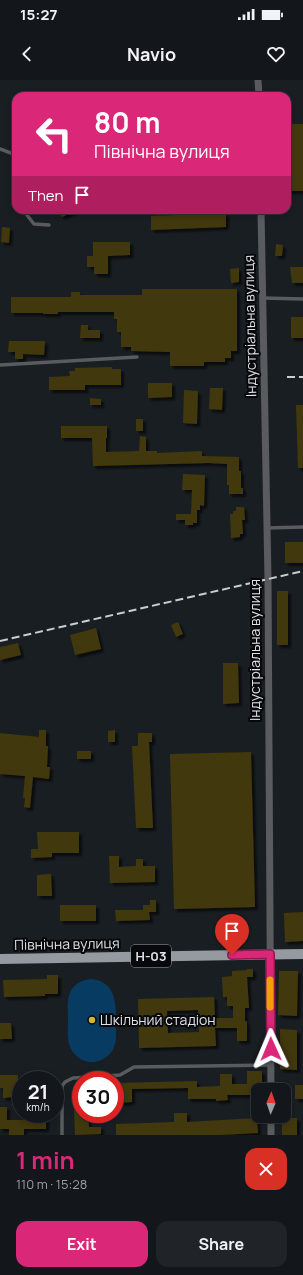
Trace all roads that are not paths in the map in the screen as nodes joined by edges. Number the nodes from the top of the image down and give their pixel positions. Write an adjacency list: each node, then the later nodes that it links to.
1 (258, 80): 2 (street)
2 (259, 92)
3 (0, 149): 4 (lane)
4 (12, 153)
5 (26, 214): 7 (lane)
6 (261, 214): 8 (street, Індустріальна вулиця)
7 (49, 226)
8 (262, 298): 9 (lane); 13 (street, Індустріальна вулиця)
9 (303, 299)
10 (137, 357): 11 (lane)
11 (0, 366)
12 (303, 527): 13 (lane)
13 (267, 528): 14 (street, Індустріальна вулиця)
14 (270, 954): 15 (main road, Північна вулиця / Н-03); 16 (main road, Північна вулиця / Н-03); 17 (street, Індустріальна вулиця)
15 (303, 954)
16 (0, 959)
17 (271, 1065): 18 (street, Індустріальна вулиця); 20 (lane)
18 (271, 1083)
19 (271, 1123): 21 (street)
20 (62, 1135)
21 (272, 1135)

